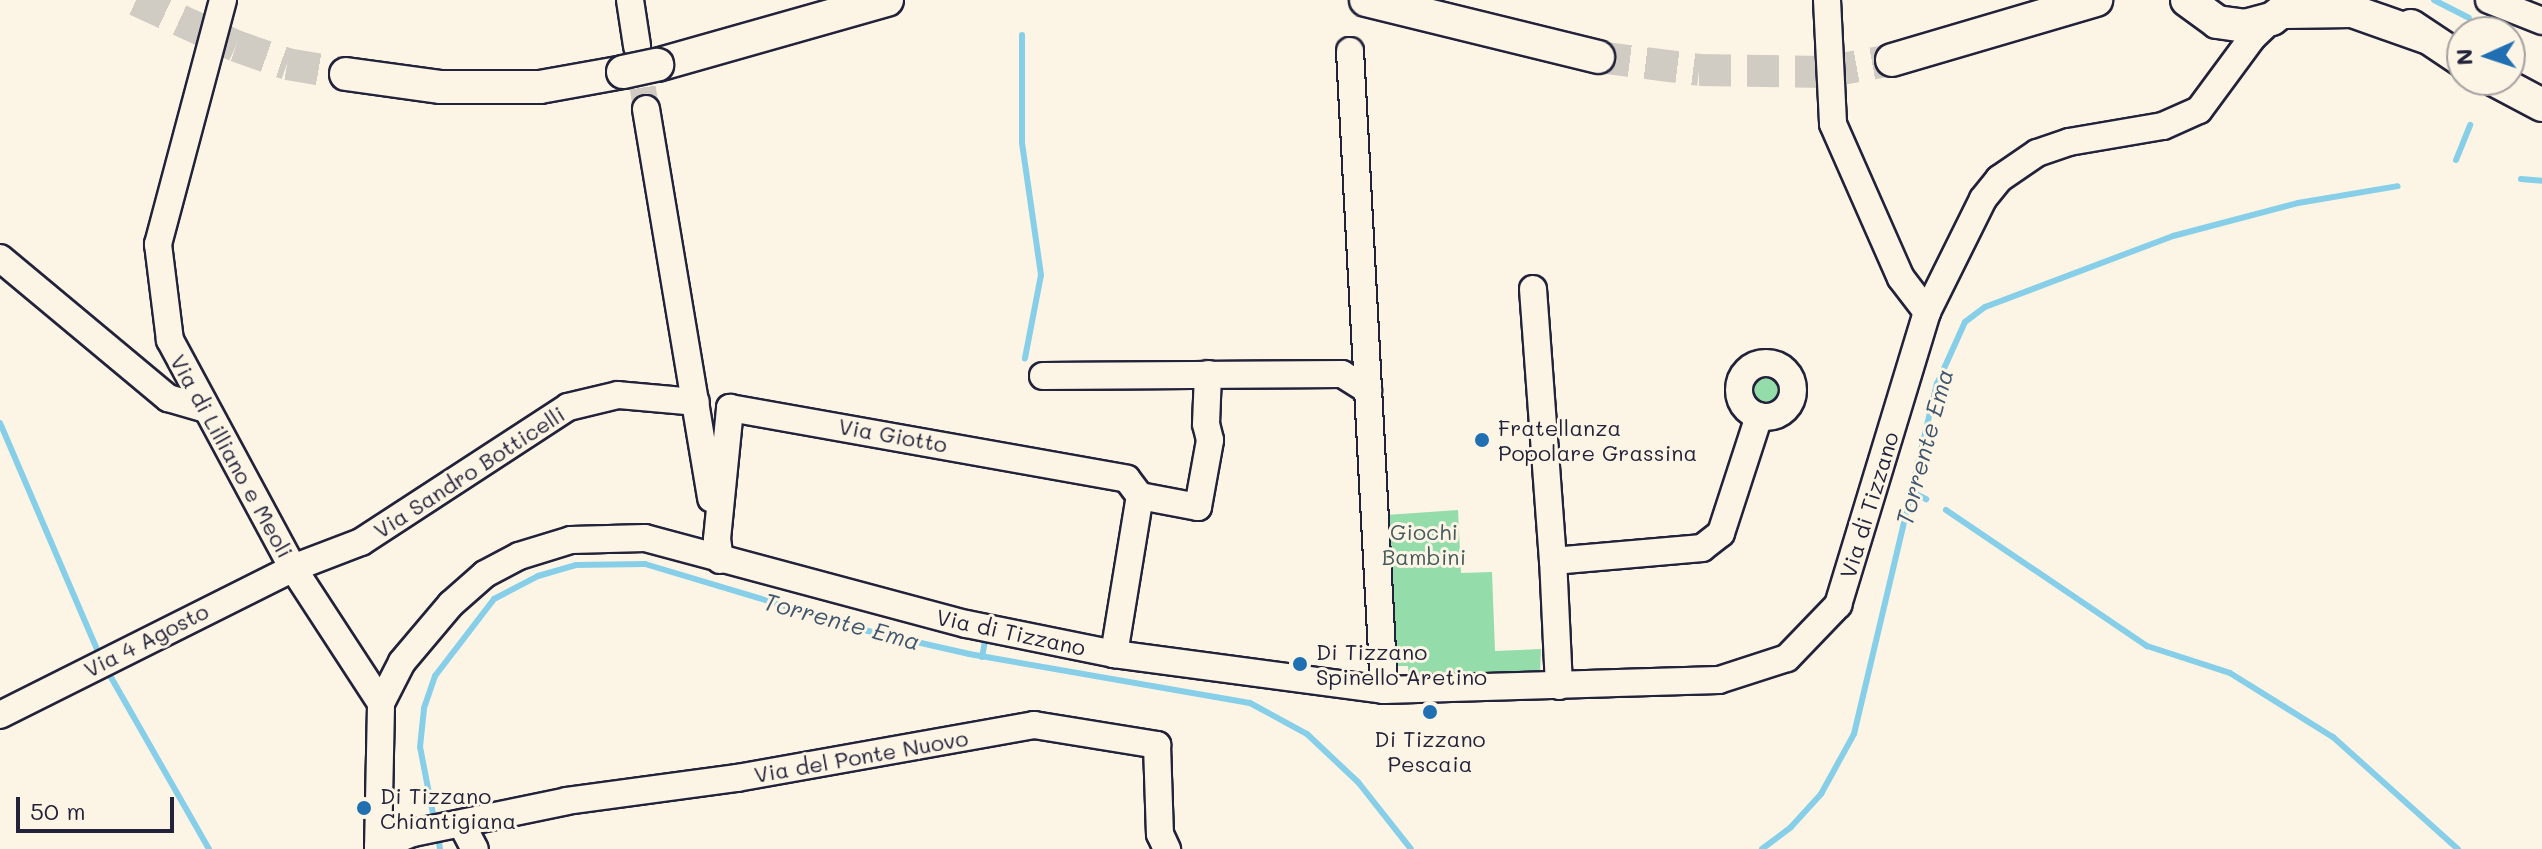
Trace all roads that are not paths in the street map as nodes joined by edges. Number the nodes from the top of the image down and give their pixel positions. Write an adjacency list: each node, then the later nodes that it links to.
1 (223, 0): 31 (street, Via di Lilliano e Meoli)
2 (630, 0): 18 (street)
3 (887, 0): 18 (main road)
4 (1366, 0): 16 (main road)
5 (1827, 0): 24 (street)
6 (2096, 0): 9 (main road)
7 (2377, 0): 13 (main road)
8 (2489, 0): 12 (street)
9 (2064, 4): 17 (main road)
10 (2190, 6): 11 (main road); 20 (street)
11 (2284, 10): 13 (main road); 20 (street, Via di Tizzano)
12 (2542, 21)
13 (2426, 37): 14 (main road)
14 (2446, 50)
15 (1350, 51): 25 (street)
16 (1598, 57)
17 (1892, 60)
18 (639, 61): 19 (main road)
19 (346, 74)
20 (2210, 97): 24 (street, Via di Tizzano)
21 (646, 109): 30 (street)
22 (0, 258): 31 (street)
23 (1533, 289): 35 (street)
24 (1927, 312): 38 (street, Via di Tizzano)
25 (1367, 358): 27 (street); 29 (street)
26 (1208, 374): 27 (street); 28 (street); 33 (street, Via Giotto)
27 (1342, 374): 29 (street)
28 (1043, 376)
29 (1368, 390): 39 (street)
30 (696, 402): 34 (street); 36 (street, Via Sandro Botticelli)
31 (202, 408): 36 (street, Via di Lilliano e Meoli)
32 (1759, 416): 35 (street)
33 (1140, 496): 34 (street, Via Giotto); 37 (street)
34 (719, 549): 37 (street, Via di Tizzano); 40 (street, Via di Tizzano)
35 (1553, 561): 38 (street)
36 (293, 568): 40 (street, Via di Lilliano e Meoli); 41 (street, Via 4 Agosto)
37 (1114, 654): 39 (street, Via di Tizzano)
38 (1559, 686): 39 (street, Via di Tizzano)
39 (1384, 690)
40 (381, 703): 43 (street, Via di Tizzano)
41 (0, 715)
42 (458, 826): 43 (street, Via del Ponte Nuovo); 44 (street); 45 (street, Via del Ponte Nuovo)
43 (378, 848)
44 (475, 849)
45 (1167, 849)

